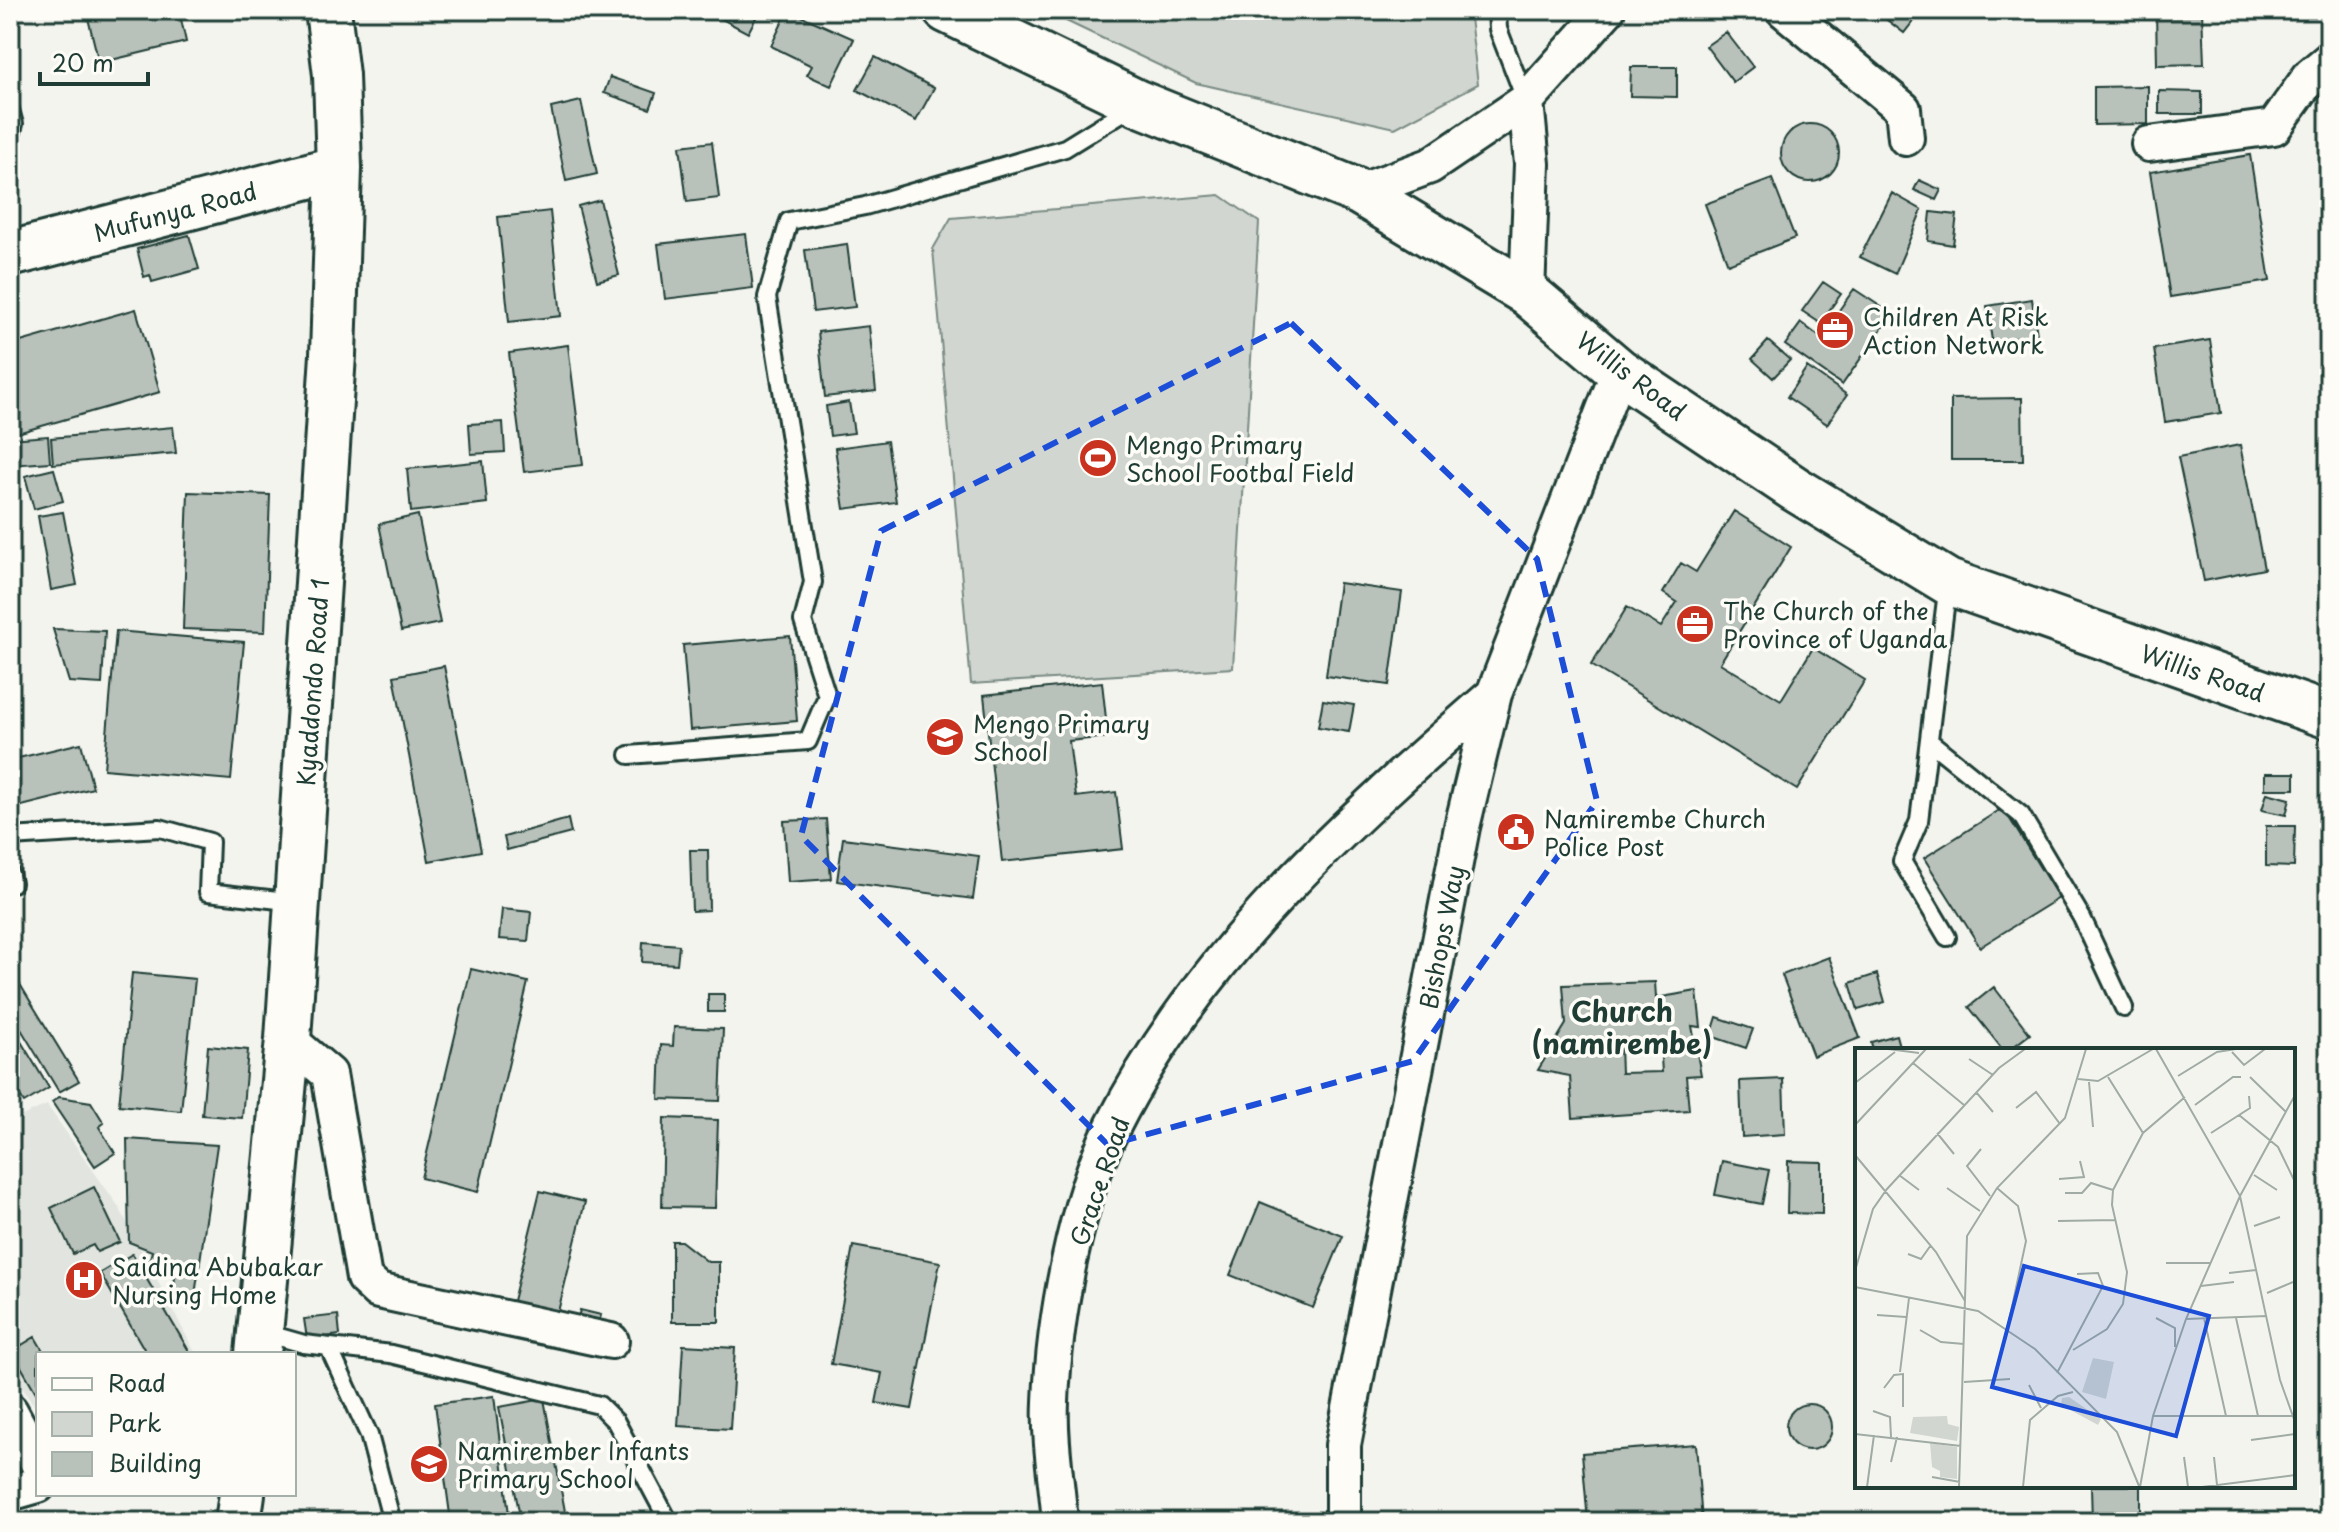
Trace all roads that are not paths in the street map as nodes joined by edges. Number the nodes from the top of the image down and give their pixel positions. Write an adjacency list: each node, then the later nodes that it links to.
1 (328, 10): 13 (street, Kyaddondo Road 1)
2 (946, 10): 8 (street, Willis Road)
3 (1497, 10): 7 (lane)
4 (1784, 10): 11 (street)
5 (1601, 16): 7 (street)
6 (2329, 60): 12 (street)
7 (1526, 101): 14 (street); 16 (street)
8 (1138, 103): 14 (street, Willis Road); 22 (lane)
9 (10, 110): 10 (lane)
10 (10, 138)
11 (1906, 138)
12 (2149, 144)
13 (339, 168): 15 (street, Mufunya Road); 24 (street, Kyaddondo Road 1)
14 (1359, 192): 16 (street, Willis Road)
15 (10, 254)
16 (1527, 293): 17 (street, Willis Road)
17 (1619, 371): 18 (street, Willis Road); 19 (street, Bishops Way)
18 (1948, 582): 20 (street, Willis Road); 21 (lane)
19 (1494, 694): 39 (street, Grace Road); 40 (street, Bishops Way)
20 (2329, 716)
21 (1929, 741): 25 (lane); 26 (lane)
22 (629, 755)
23 (10, 837): 24 (lane)
24 (298, 902): 27 (street, Kyaddondo Road 1)
25 (1947, 937)
26 (2124, 1008)
27 (288, 1039): 28 (street); 29 (street, Kyaddondo Road 1)
28 (611, 1341)
29 (259, 1343): 30 (lane)
30 (329, 1348): 37 (lane); 38 (lane)
31 (10, 1411): 32 (street)
32 (36, 1459)
33 (36, 1486): 34 (street)
34 (10, 1493)
35 (242, 1496): 36 (street)
36 (238, 1522)
37 (392, 1522)
38 (669, 1522)
39 (1060, 1522)
40 (1343, 1522)

